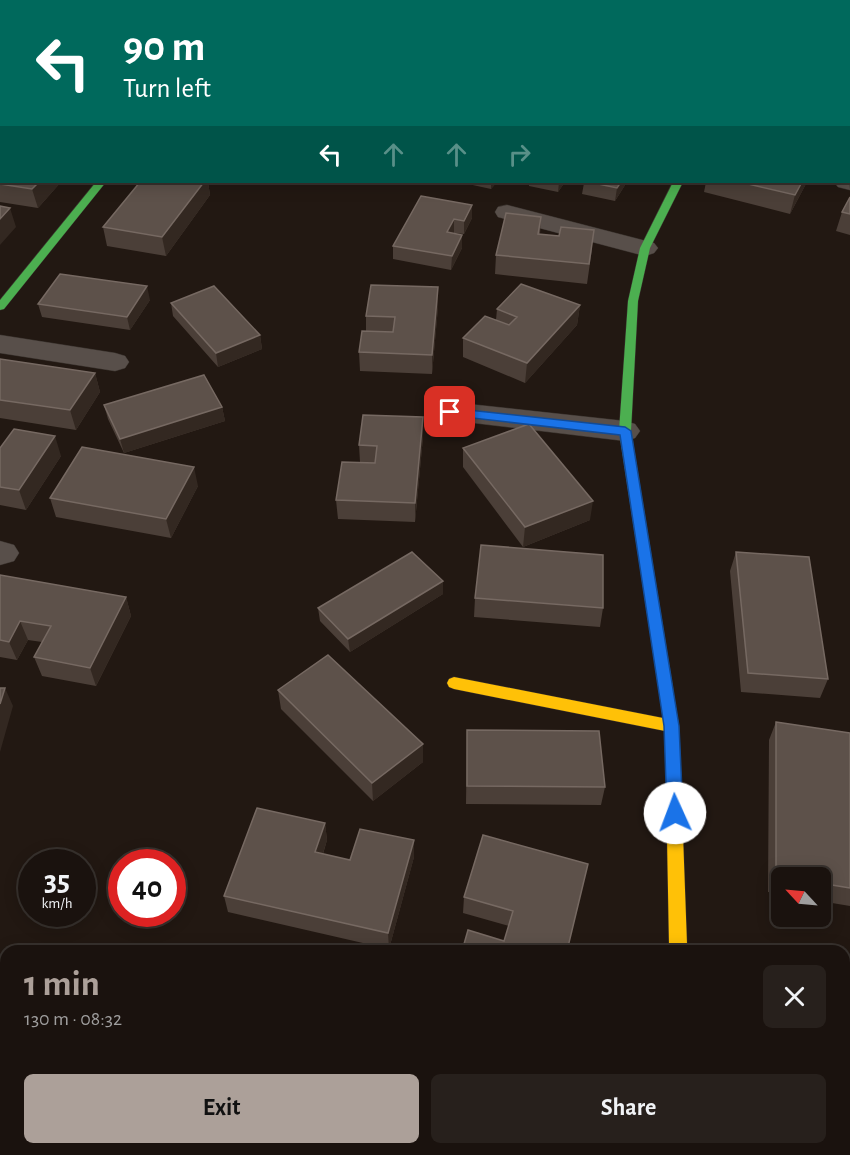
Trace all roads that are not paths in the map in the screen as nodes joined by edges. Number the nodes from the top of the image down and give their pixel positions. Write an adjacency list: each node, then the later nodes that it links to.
1 (100, 183): 5 (street)
2 (678, 183): 4 (street)
3 (507, 212): 4 (street)
4 (645, 248): 9 (street)
5 (0, 307)
6 (0, 344): 7 (street)
7 (115, 362)
8 (450, 412): 9 (street)
9 (625, 431): 11 (street)
10 (454, 683): 11 (street)
11 (672, 726): 12 (street)
12 (678, 945)

